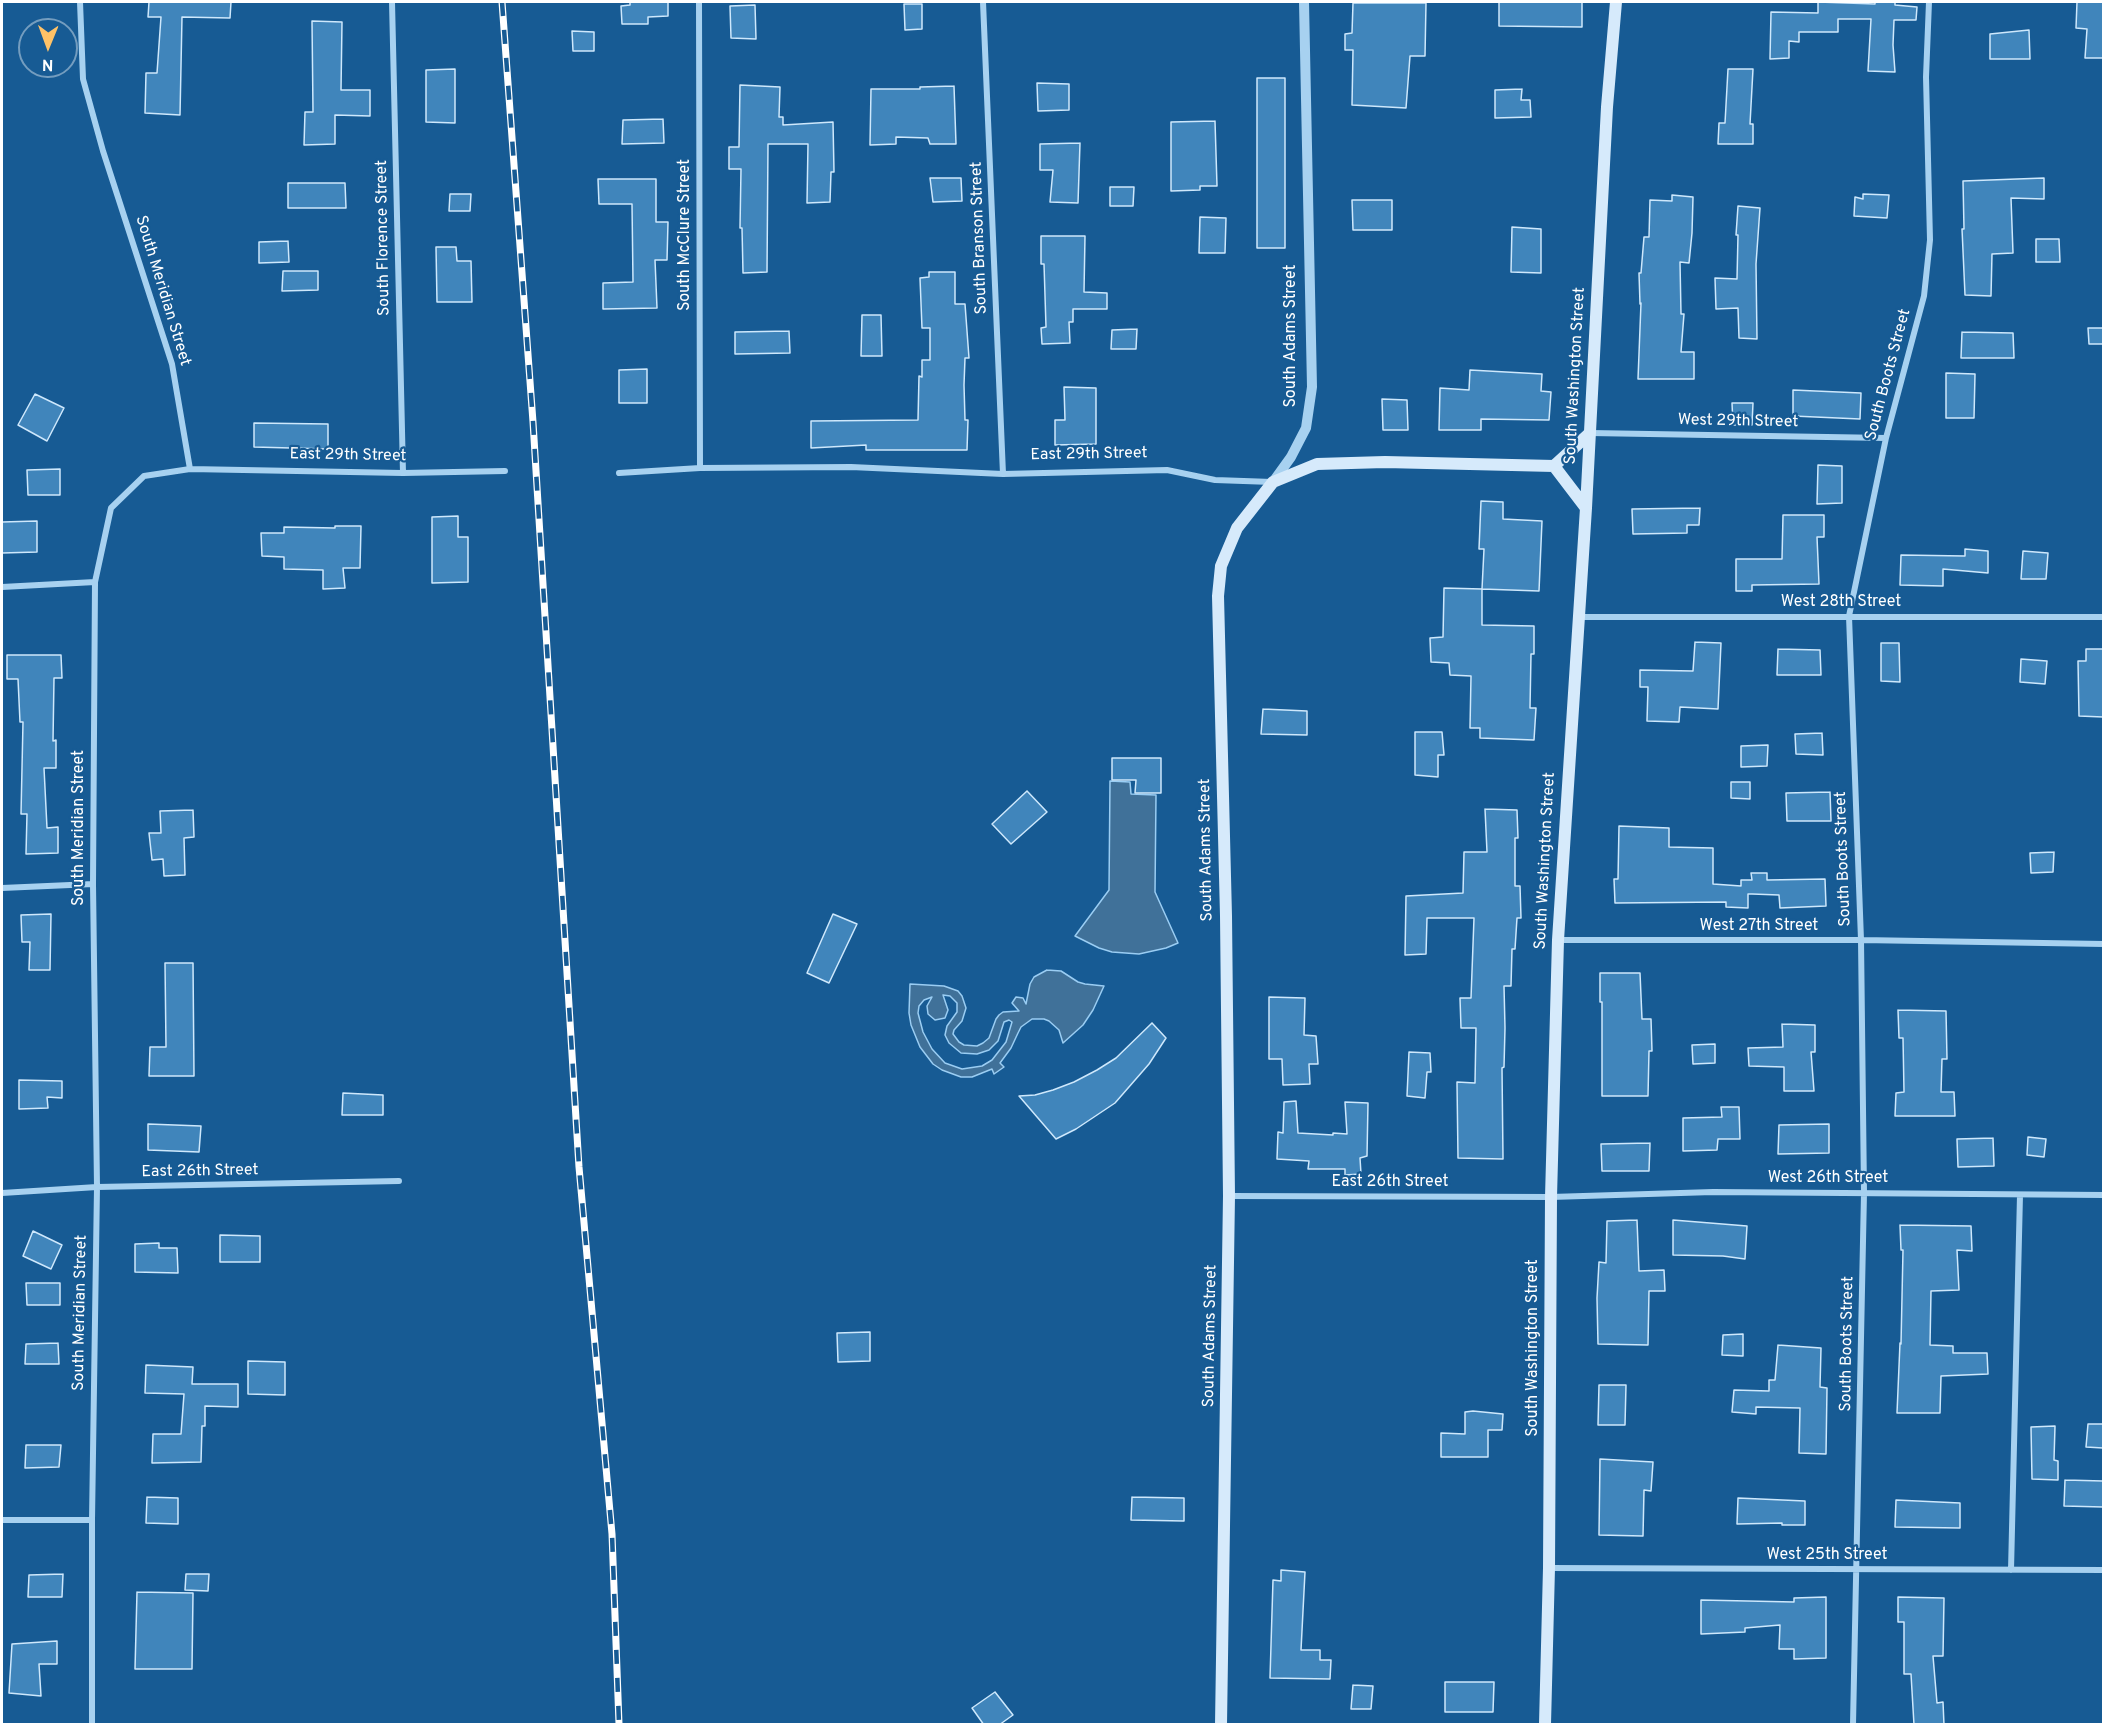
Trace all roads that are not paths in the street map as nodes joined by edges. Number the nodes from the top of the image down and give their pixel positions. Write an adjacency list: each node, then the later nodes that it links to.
1 (80, 2): 12 (street, South Meridian Street)
2 (392, 2): 14 (street, South Florence Street)
3 (699, 2): 11 (street, South McClure Street)
4 (983, 2): 16 (street, South Branson Street)
5 (1304, 2): 17 (street, South Adams Street)
6 (1616, 2): 8 (main road, South Washington Street)
7 (1929, 2): 9 (street, South Boots Street)
8 (1590, 433): 9 (street, West 29th Street); 10 (main road); 18 (main road, South Washington Street)
9 (1886, 438): 21 (street, South Boots Street)
10 (1554, 466): 17 (main road, East 29th Street); 18 (main road)
11 (700, 468): 15 (street, East 29th Street); 16 (street, East 29th Street)
12 (190, 469): 14 (street, East 29th Street); 19 (street, South Meridian Street)
13 (505, 471): 14 (street, East 29th Street)
14 (403, 473)
15 (619, 473)
16 (1004, 474): 17 (street, East 29th Street)
17 (1273, 482): 34 (main road, South Adams Street)
18 (1586, 508): 22 (main road, South Washington Street)
19 (96, 582): 20 (street); 24 (street, South Meridian Street)
20 (2, 587)
21 (1849, 616): 22 (street, West 28th Street); 23 (street, West 28th Street); 27 (street, South Boots Street)
22 (1578, 617): 26 (main road, South Washington Street)
23 (2103, 617)
24 (93, 884): 25 (street); 30 (street, South Meridian Street)
25 (2, 888)
26 (1557, 940): 27 (street, West 27th Street); 36 (main road, South Washington Street)
27 (1861, 940): 28 (street, West 27th Street); 31 (street, South Boots Street)
28 (2103, 944)
29 (399, 1181): 30 (street, East 26th Street)
30 (97, 1187): 32 (street, East 26th Street); 38 (street, South Meridian Street)
31 (1864, 1193): 35 (street, West 26th Street); 36 (street, West 26th Street); 40 (street, South Boots Street)
32 (2, 1194)
33 (2103, 1195): 35 (street, West 26th Street)
34 (1229, 1196): 36 (street, East 26th Street); 44 (main road, South Adams Street)
35 (2019, 1196): 41 (street)
36 (1551, 1197): 39 (main road, South Washington Street)
37 (2, 1520): 38 (street)
38 (92, 1520): 43 (street, South Meridian Street)
39 (1549, 1568): 40 (street, West 25th Street); 45 (main road, South Washington Street)
40 (1857, 1570): 41 (street, West 25th Street); 46 (street, South Boots Street)
41 (2011, 1570): 42 (street, West 25th Street)
42 (2103, 1570)
43 (92, 1725)
44 (1221, 1725)
45 (1545, 1725)
46 (1853, 1725)

